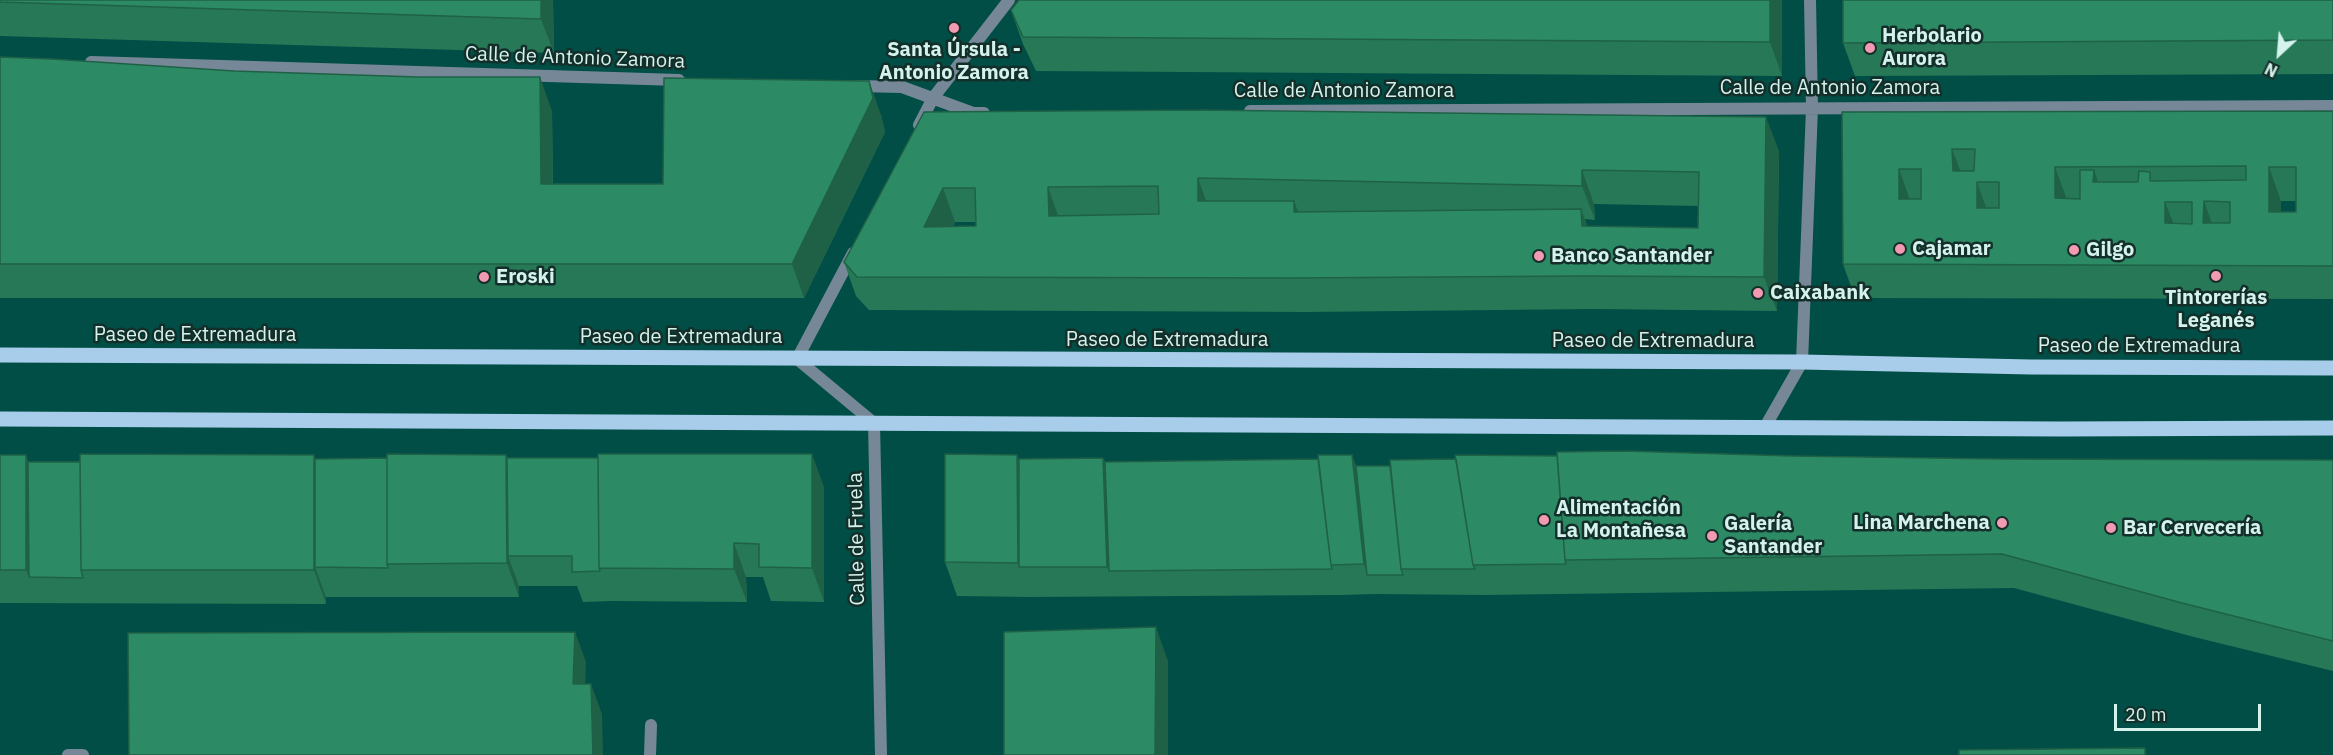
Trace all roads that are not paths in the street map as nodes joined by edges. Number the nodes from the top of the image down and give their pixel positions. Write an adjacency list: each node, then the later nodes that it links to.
1 (1009, 0): 6 (street)
2 (1810, 0): 8 (street)
3 (83, 62): 4 (street, Calle de Antonio Zamora)
4 (689, 81)
5 (843, 85): 6 (street)
6 (933, 98): 10 (street); 11 (street)
7 (2333, 106): 8 (street, Calle de Antonio Zamora)
8 (1812, 108): 9 (street, Calle de Antonio Zamora); 15 (street)
9 (1237, 111)
10 (997, 112)
11 (911, 140)
12 (858, 243): 14 (street)
13 (0, 355): 14 (main road, Paseo de Extremadura)
14 (797, 359): 15 (main road, Paseo de Extremadura); 18 (street)
15 (1802, 362): 16 (main road, Paseo de Extremadura); 19 (street)
16 (2333, 368)
17 (0, 419): 18 (main road)
18 (874, 423): 19 (main road); 25 (street, Calle de Fruela)
19 (1765, 427): 20 (main road)
20 (2333, 428)
21 (651, 725): 24 (street)
22 (68, 755): 23 (street)
23 (83, 755)
24 (650, 755)
25 (881, 755)

